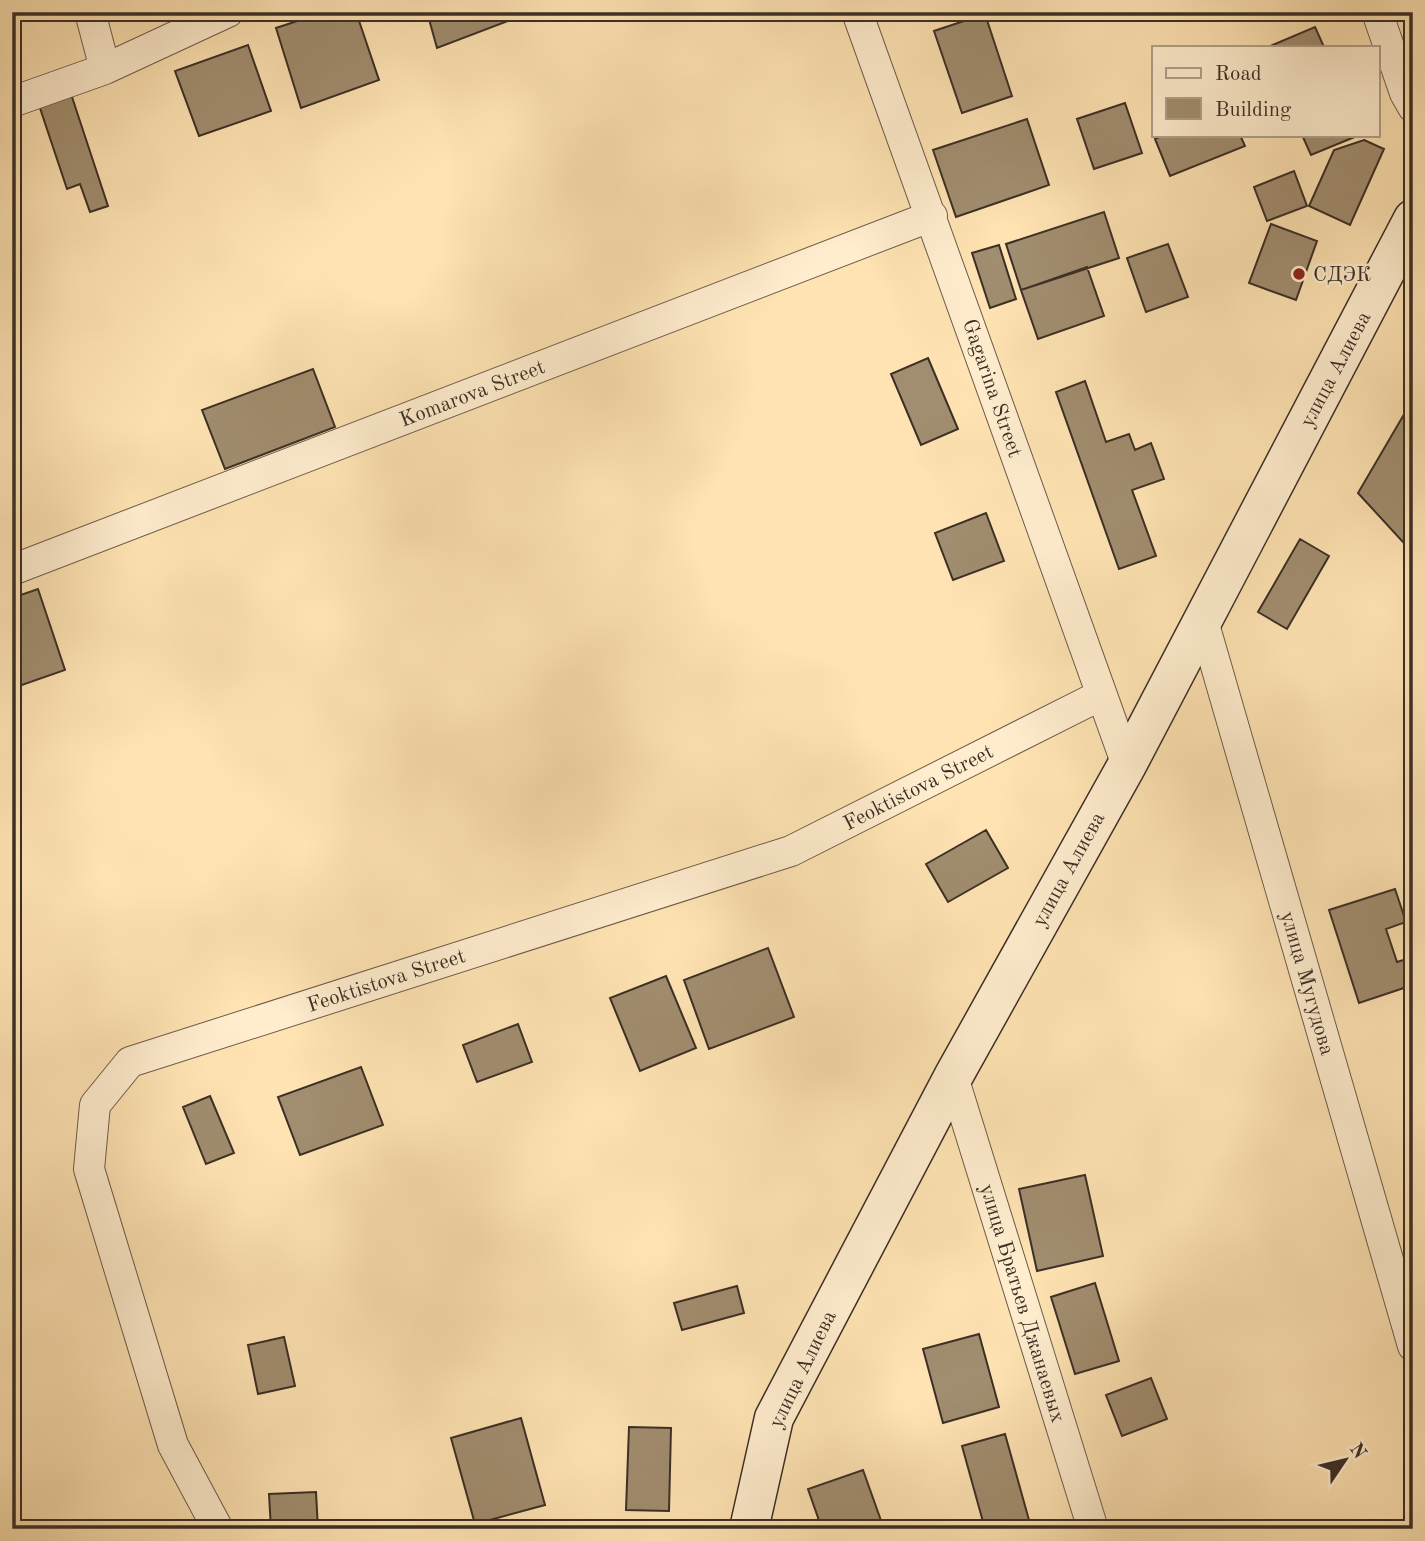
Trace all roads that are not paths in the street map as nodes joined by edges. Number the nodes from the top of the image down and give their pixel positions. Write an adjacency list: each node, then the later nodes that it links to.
1 (90, 12): 5 (street)
2 (228, 12): 5 (street)
3 (857, 12): 8 (street, Gagarina Street)
4 (1377, 12): 7 (street)
5 (105, 69): 6 (street)
6 (12, 102)
7 (1413, 107)
8 (932, 216): 10 (street, Komarova Street); 12 (street, Gagarina Street)
9 (1413, 219): 11 (street, улица Алиева)
10 (12, 570)
11 (1203, 621): 13 (street, улица Алиева); 15 (street, улица Мугудова)
12 (1101, 695): 13 (street, Gagarina Street); 16 (street, Feoktistova Street)
13 (1127, 765): 14 (street, улица Алиева)
14 (953, 1077): 17 (street, улица Алиева); 18 (street, улица Братьев Джанаевых)
15 (1413, 1346)
16 (218, 1529)
17 (749, 1529)
18 (1093, 1529)

